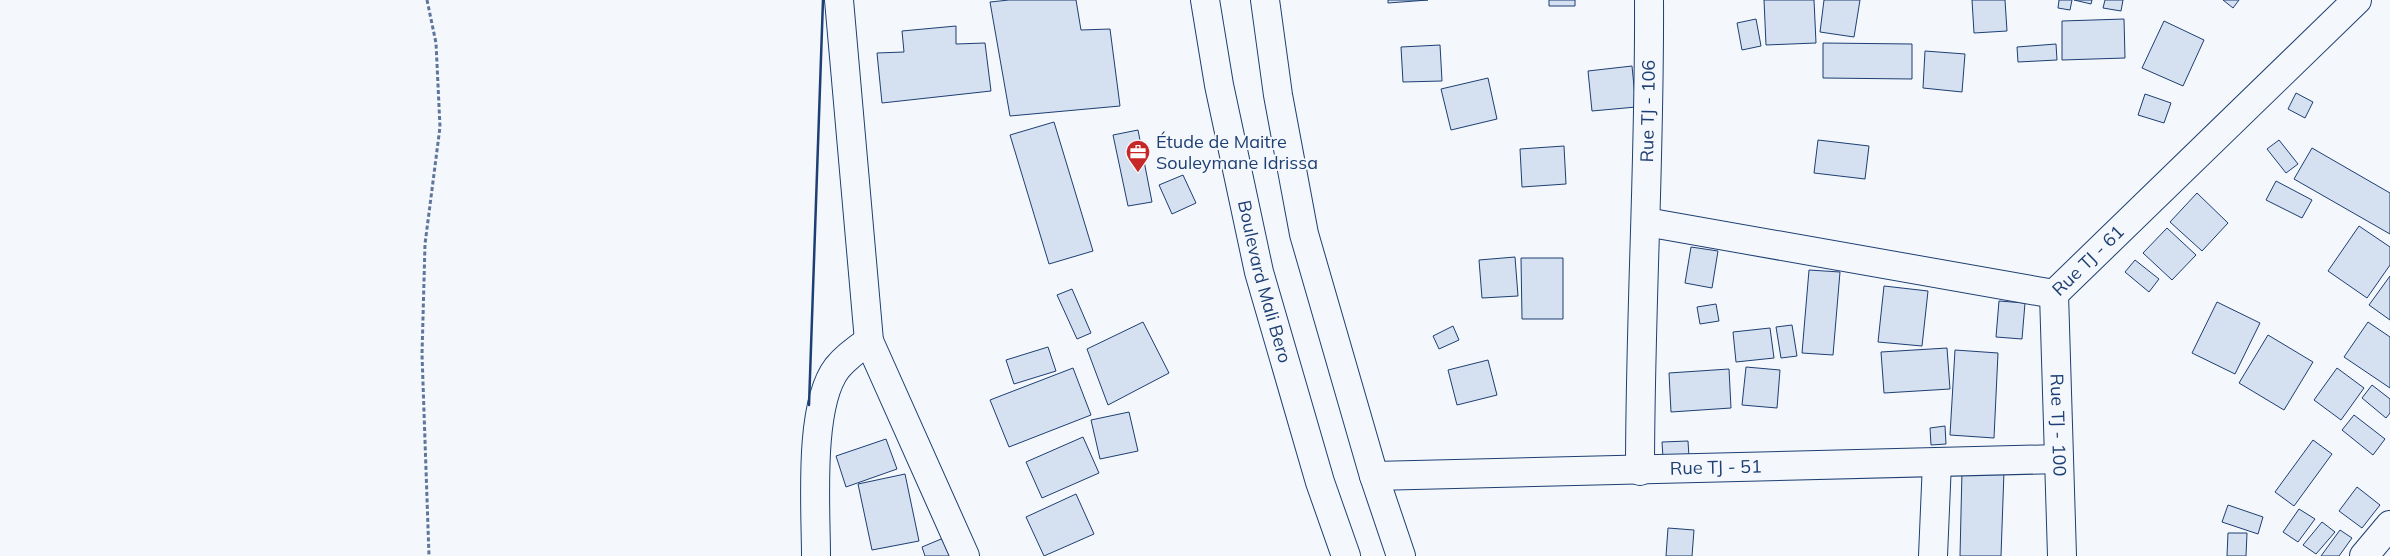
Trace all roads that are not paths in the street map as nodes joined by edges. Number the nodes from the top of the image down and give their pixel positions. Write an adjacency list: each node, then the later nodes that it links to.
1 (839, 0): 8 (street)
2 (1205, 0): 16 (street, Boulevard Mali Bero)
3 (1265, 0): 12 (street)
4 (1649, 0): 6 (street, Rue TJ - 106)
5 (2357, 0): 7 (street, Rue TJ - 61)
6 (1646, 222): 7 (street, Rue TJ - 61); 11 (street, Rue TJ - 106)
7 (2054, 294): 9 (street, Rue TJ - 100)
8 (869, 341): 14 (street); 15 (street)
9 (2059, 459): 10 (street, Rue TJ - 51); 19 (street, Rue TJ - 100)
10 (1937, 462): 11 (street, Rue TJ - 51); 18 (street)
11 (1640, 471): 12 (street, Rue TJ - 51)
12 (1374, 476): 17 (street)
13 (2390, 525): 20 (street)
14 (816, 556)
15 (965, 556)
16 (1346, 556)
17 (1401, 556)
18 (1933, 556)
19 (2062, 556)
20 (2364, 556)

